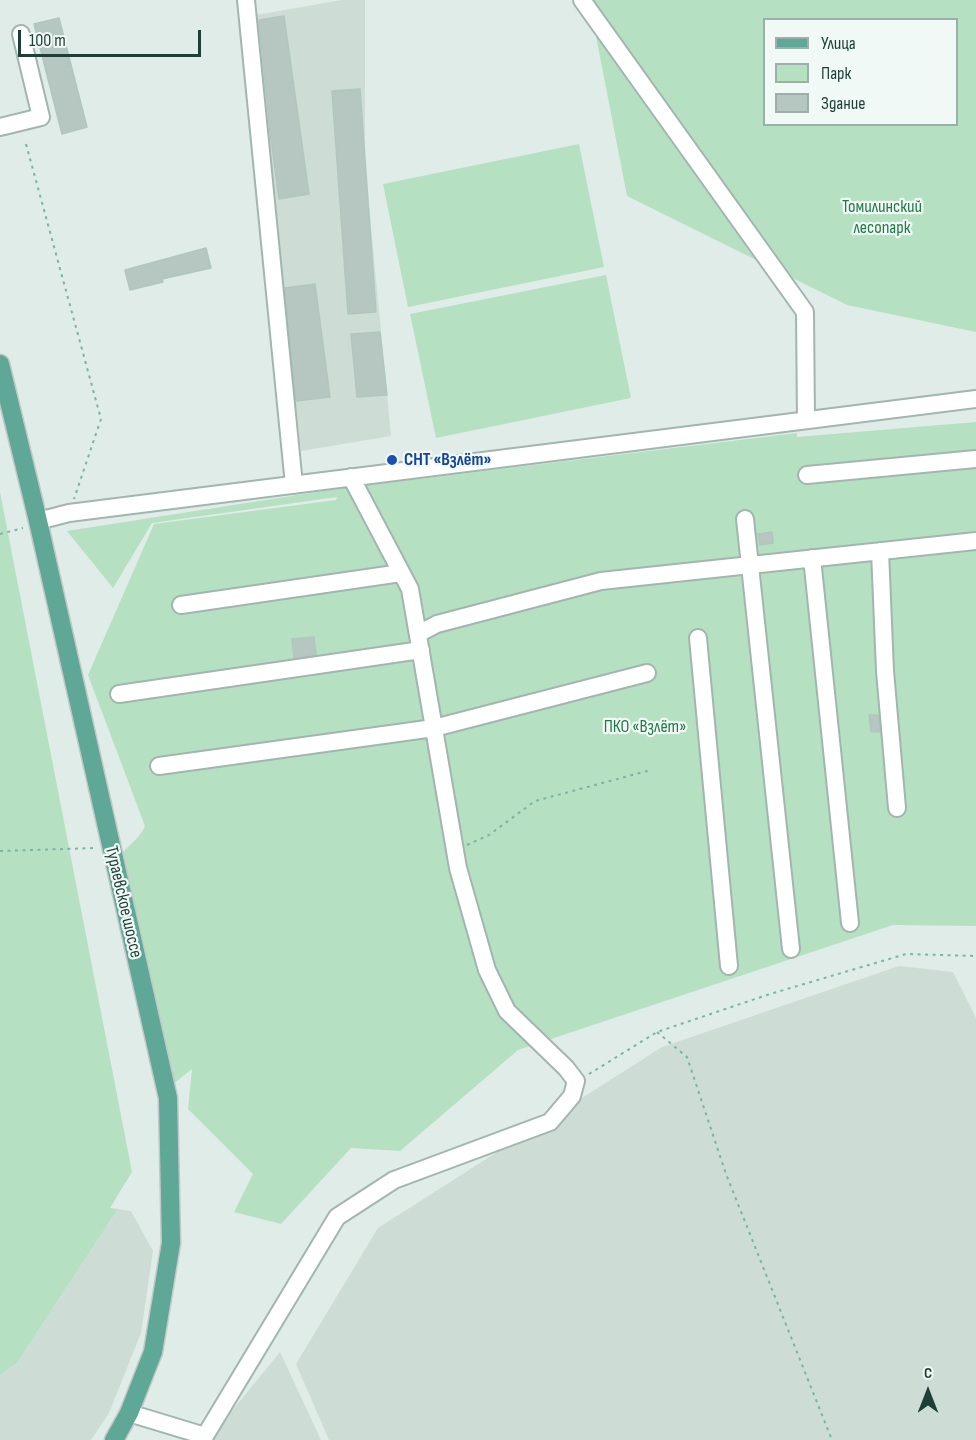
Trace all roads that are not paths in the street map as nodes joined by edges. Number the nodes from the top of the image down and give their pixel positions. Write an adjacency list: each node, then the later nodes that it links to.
1 (246, 0): 11 (street)
2 (582, 0): 7 (street)
3 (21, 34): 4 (street)
4 (0, 127)
5 (0, 364): 13 (main road, Тураевское шоссе)
6 (976, 399): 7 (street)
7 (806, 420): 10 (street)
8 (976, 459): 9 (street)
9 (807, 475)
10 (351, 477): 11 (street); 18 (street)
11 (294, 484): 13 (street)
12 (745, 519): 17 (street)
13 (38, 520): 30 (main road, Тураевское шоссе)
14 (976, 541): 15 (street)
15 (880, 551): 16 (street); 26 (street)
16 (812, 558): 17 (street); 27 (street)
17 (751, 564): 21 (street); 28 (street)
18 (401, 573): 19 (street); 21 (street)
19 (181, 605)
20 (698, 638): 29 (street)
21 (419, 642): 23 (street); 24 (street)
22 (647, 673): 24 (street)
23 (119, 694)
24 (434, 728): 25 (street); 30 (street)
25 (159, 766)
26 (897, 807)
27 (850, 923)
28 (791, 949)
29 (729, 966)
30 (129, 1413): 31 (main road, Тураевское шоссе)
31 (114, 1440)

